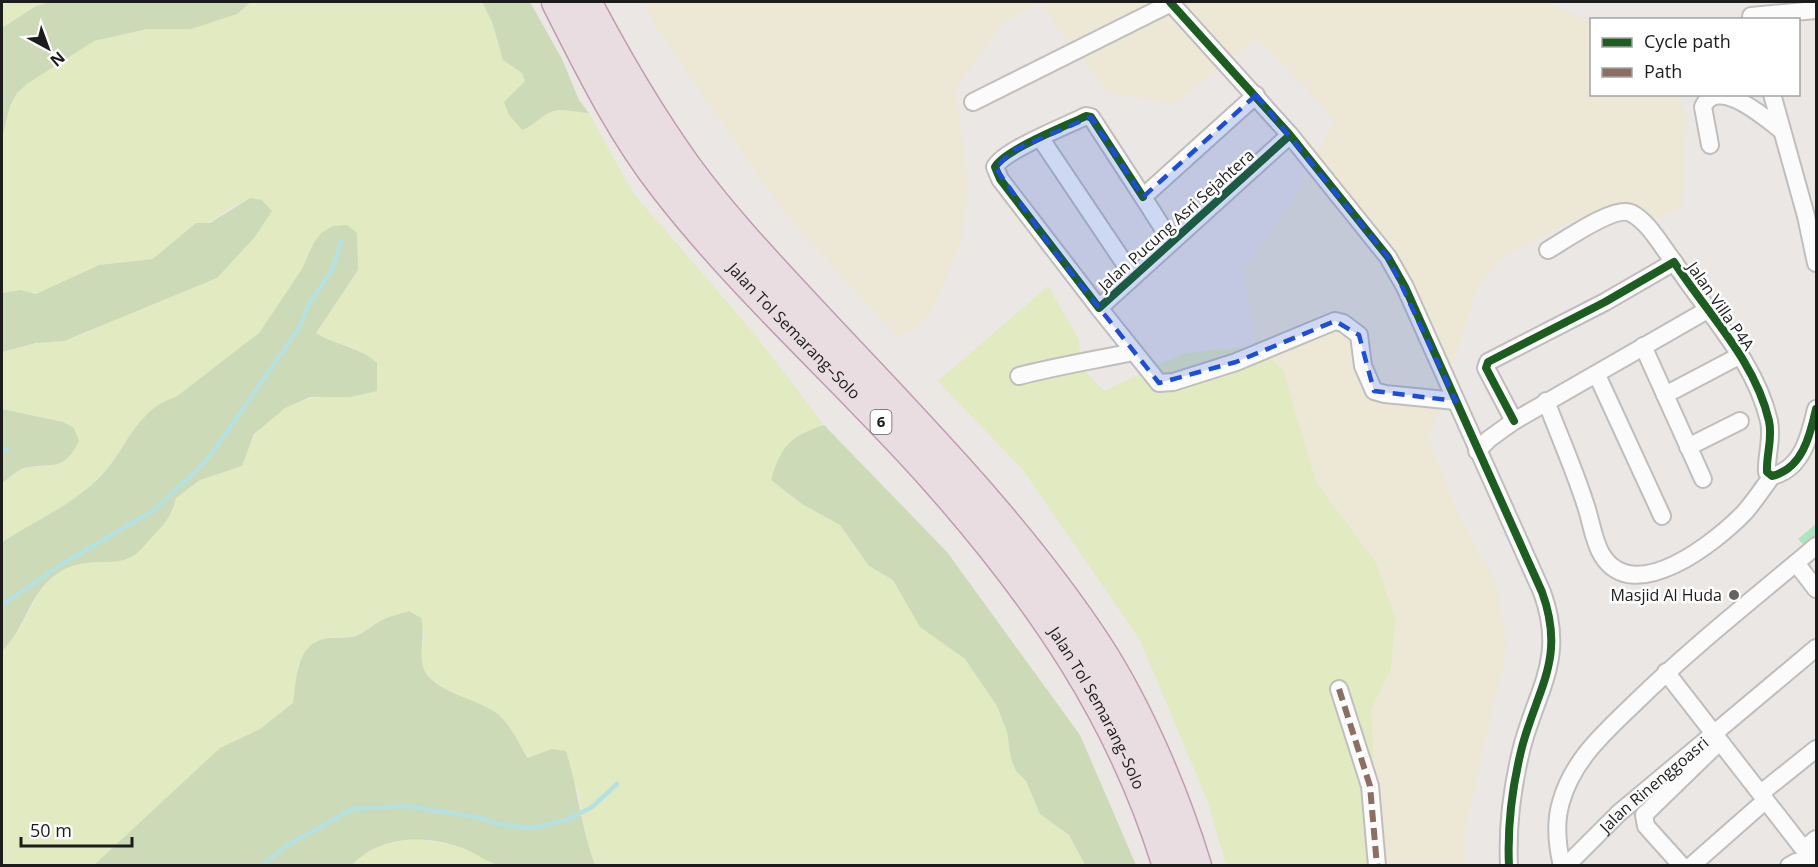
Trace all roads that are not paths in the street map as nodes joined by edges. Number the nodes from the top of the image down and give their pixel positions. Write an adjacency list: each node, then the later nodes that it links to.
1 (557, 2): 51 (highway, Jalan Tol Semarang–Solo / 6)
2 (586, 2): 52 (highway, Jalan Tol Semarang–Solo / 6)
3 (1171, 2): 6 (street); 10 (street)
4 (1816, 10): 5 (street)
5 (1750, 12)
6 (1256, 95): 12 (street); 15 (street)
7 (1716, 96): 14 (street)
8 (1723, 96): 11 (street)
9 (1772, 96): 11 (street)
10 (973, 102)
11 (1781, 130): 19 (street)
12 (1290, 135): 16 (street, Jalan Pucung Asri Sejahtera); 29 (street)
13 (1041, 139): 15 (street, Jalan Pucung Asri Sejahtera); 20 (street, Jalan Pucung Asri Sejahtera); 21 (street, Jalan Pucung Asri Sejahtera)
14 (1710, 146)
15 (1143, 197): 16 (street, Jalan Pucung Asri Sejahtera)
16 (1171, 241): 20 (street, Jalan Pucung Asri Sejahtera)
17 (1548, 250): 18 (street)
18 (1674, 262): 22 (street, Jalan Villa P4A); 32 (street, Jalan Villa P4A)
19 (1816, 263)
20 (1133, 276): 21 (street, Jalan Pucung Asri Sejahtera)
21 (1099, 308): 24 (street)
22 (1709, 309): 23 (street, Jalan Villa P4A); 25 (street, Jalan Villa P4A)
23 (1643, 346): 26 (street, Jalan Villa P4A); 28 (street)
24 (1133, 352): 27 (street); 29 (street)
25 (1739, 356): 28 (street); 36 (street, Jalan Villa P4A)
26 (1597, 375): 30 (street, Jalan Villa P4A); 38 (street)
27 (1019, 376)
28 (1665, 395): 34 (street)
29 (1456, 401): 35 (street)
30 (1546, 401): 32 (street, Jalan Villa P4A); 36 (street)
31 (1816, 409): 36 (street)
32 (1514, 421): 35 (street, Jalan Villa P4A)
33 (1740, 421): 34 (street)
34 (1688, 447): 37 (street)
35 (1477, 451): 54 (street)
36 (1772, 476)
37 (1703, 479)
38 (1662, 516)
39 (1816, 546): 40 (street, Jalan Rinenggoasri)
40 (1796, 563): 41 (street); 43 (street, Jalan Rinenggoasri)
41 (1816, 589)
42 (1816, 648): 45 (street)
43 (1666, 672): 45 (street, Jalan Rinenggoasri); 49 (street, Jalan Rinenggoasri)
44 (1339, 689): 53 (street)
45 (1714, 741): 47 (street); 49 (street, Jalan Rinenggoasri); 55 (street)
46 (1816, 749): 47 (street)
47 (1760, 800): 48 (street); 56 (street)
48 (1808, 851): 50 (street); 57 (street)
49 (1566, 865)
50 (1816, 865)
51 (1168, 866)
52 (1196, 866)
53 (1377, 866)
54 (1509, 866)
55 (1682, 866)
56 (1691, 866)
57 (1789, 866)

